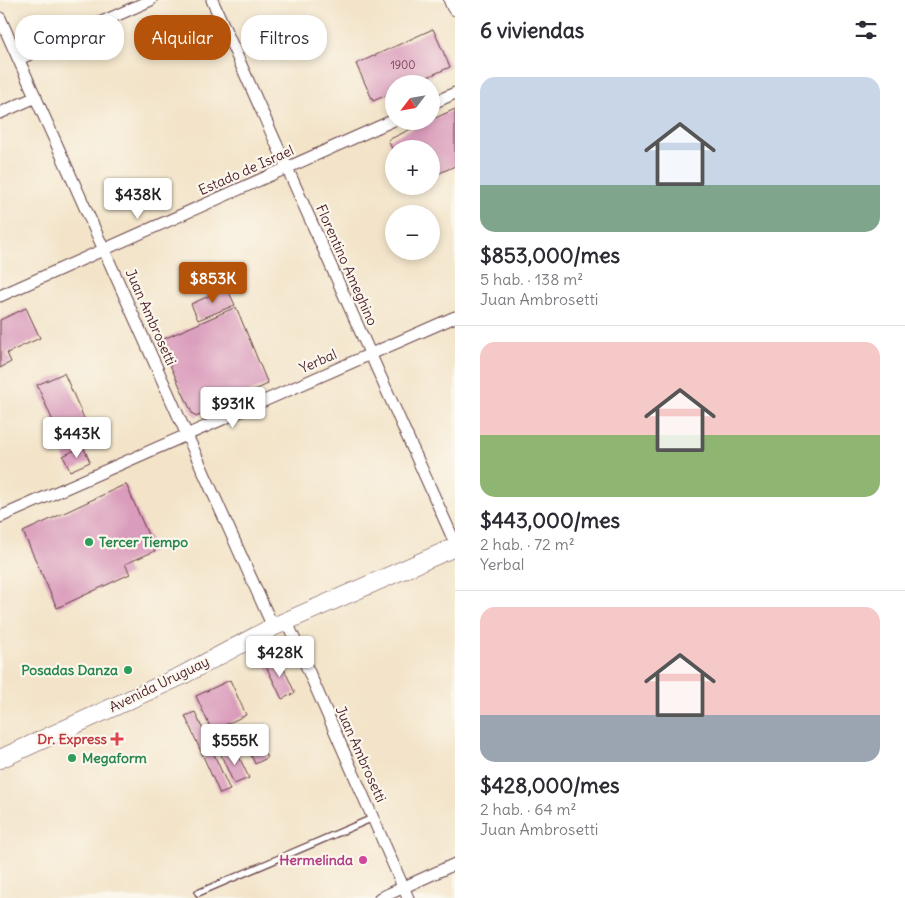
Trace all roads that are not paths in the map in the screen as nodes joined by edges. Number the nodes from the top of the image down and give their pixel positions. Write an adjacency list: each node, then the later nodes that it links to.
1 (151, 0): 5 (street)
2 (212, 0): 14 (street, Florentino Ameghino)
3 (452, 0): 4 (main road)
4 (455, 7)
5 (117, 15)
6 (0, 18): 7 (street, Juan Ambrosetti)
7 (15, 52)
8 (18, 60): 10 (street, Juan Ambrosetti)
9 (455, 93): 11 (street)
10 (36, 97): 12 (street); 15 (street, Juan Ambrosetti)
11 (440, 100)
12 (0, 113)
13 (385, 124): 14 (street, Estado de Israel)
14 (287, 168): 15 (street, Estado de Israel); 18 (street, Florentino Ameghino)
15 (104, 250): 16 (street, Estado de Israel); 19 (street, Juan Ambrosetti)
16 (0, 296)
17 (455, 317): 18 (street, Yerbal)
18 (371, 354): 19 (street, Yerbal); 21 (street, Florentino Ameghino)
19 (187, 435): 20 (street, Yerbal); 23 (street, Juan Ambrosetti)
20 (0, 517)
21 (455, 543)
22 (455, 547): 23 (main road, Avenida Uruguay)
23 (280, 624): 24 (main road, Avenida Uruguay); 25 (street, Juan Ambrosetti)
24 (0, 759)
25 (373, 818): 27 (lane); 28 (street, Juan Ambrosetti)
26 (455, 864): 28 (street)
27 (198, 893)
28 (406, 893): 29 (street)
29 (380, 898)

